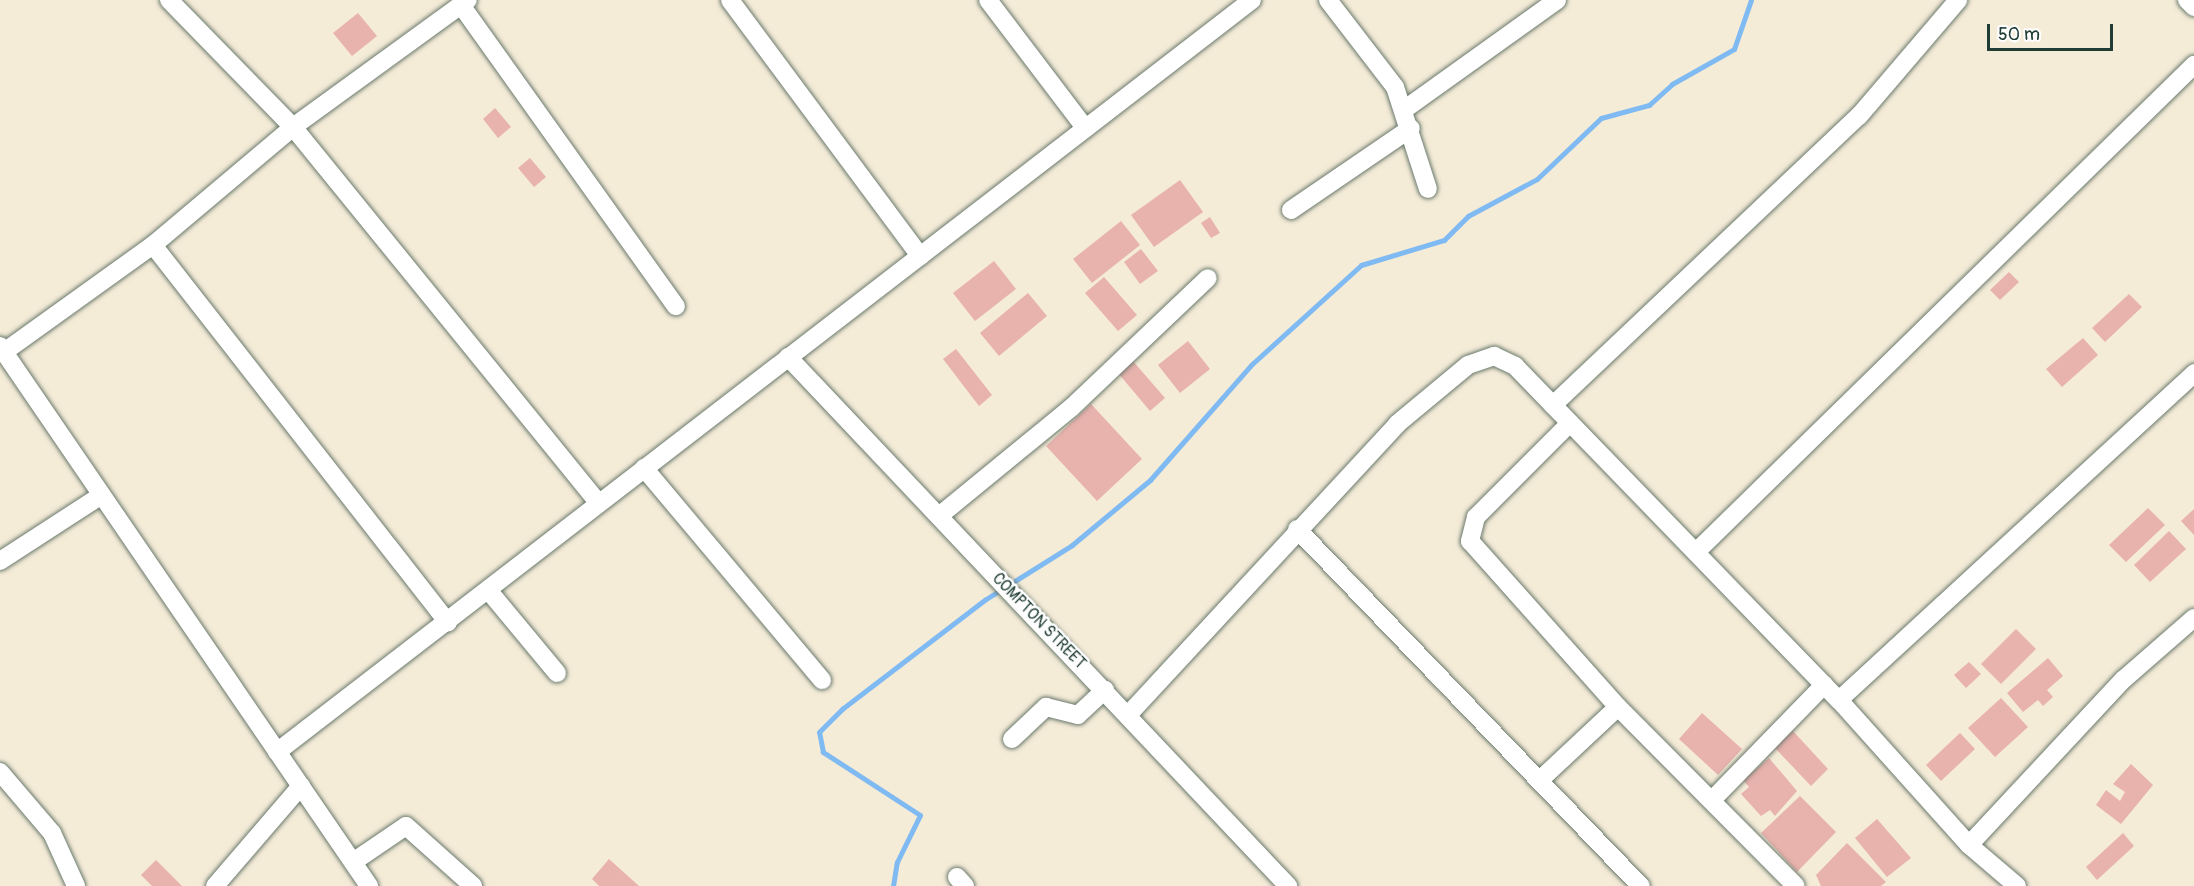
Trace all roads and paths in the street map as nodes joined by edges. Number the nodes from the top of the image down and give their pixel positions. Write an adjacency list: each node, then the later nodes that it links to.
1 (169, 0): 13 (street)
2 (730, 0): 19 (street)
3 (988, 0): 14 (street)
4 (1252, 0): 14 (street)
5 (1328, 0): 12 (street)
6 (1557, 0): 12 (street)
7 (1958, 0): 25 (street)
8 (2187, 0): 10 (street)
9 (465, 3): 13 (street); 21 (street)
10 (2194, 8)
11 (2194, 65): 32 (street)
12 (1405, 109): 15 (street)
13 (293, 127): 18 (street); 29 (street)
14 (1085, 128): 19 (street)
15 (1411, 128): 16 (street); 17 (street)
16 (1428, 189)
17 (1291, 210)
18 (153, 245): 22 (street); 36 (street)
19 (920, 255): 23 (street)
20 (1208, 278): 30 (street)
21 (676, 306)
22 (2, 349): 28 (street)
23 (788, 357): 27 (street); 30 (street, COMPTON STREET)
24 (2194, 373): 41 (street)
25 (1553, 405): 26 (street); 31 (street)
26 (1570, 423): 32 (street); 42 (street)
27 (644, 468): 29 (street); 38 (street)
28 (100, 496): 33 (street); 45 (street)
29 (599, 503): 34 (street)
30 (939, 516): 40 (street, COMPTON STREET)
31 (1297, 530): 43 (street); 47 (street)
32 (1696, 552): 39 (street)
33 (0, 561)
34 (488, 590): 36 (street); 37 (street)
35 (2194, 618): 50 (street)
36 (448, 622): 45 (street)
37 (557, 673)
38 (822, 680)
39 (1824, 685): 41 (street); 49 (street)
40 (1105, 690): 43 (street, COMPTON STREET); 44 (street)
41 (1839, 700): 50 (street)
42 (1618, 707): 47 (street); 49 (street)
43 (1128, 715): 52 (street, COMPTON STREET)
44 (1012, 739)
45 (277, 752): 48 (street)
46 (0, 772): 53 (street)
47 (1541, 779): 57 (street)
48 (301, 786): 51 (street); 54 (street)
49 (1714, 798): 58 (street)
50 (1969, 845): 59 (street)
51 (353, 862): 55 (street); 56 (street)
52 (1285, 885)
53 (76, 886)
54 (215, 886)
55 (369, 886)
56 (473, 886)
57 (1641, 886)
58 (1796, 886)
59 (2017, 886)

